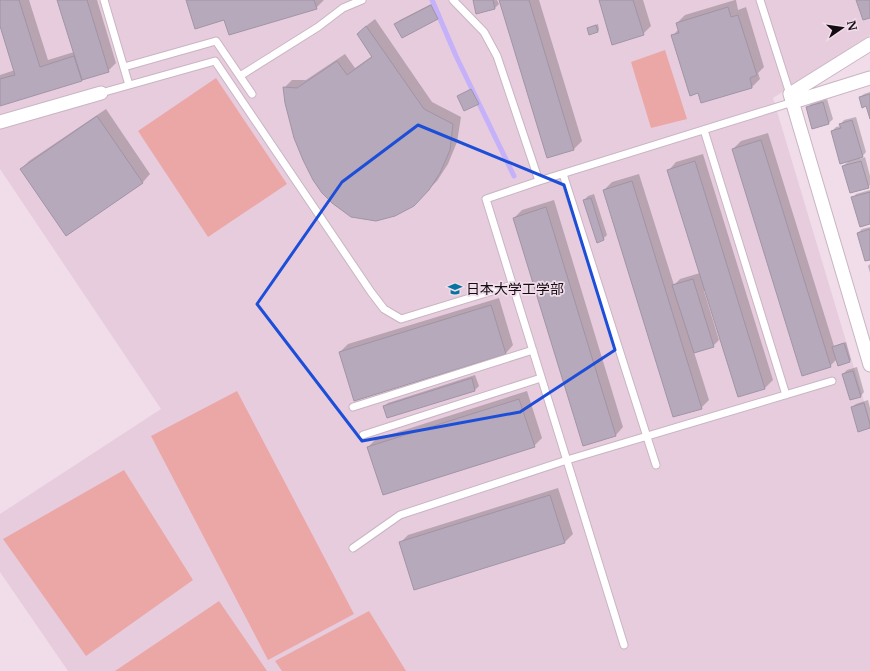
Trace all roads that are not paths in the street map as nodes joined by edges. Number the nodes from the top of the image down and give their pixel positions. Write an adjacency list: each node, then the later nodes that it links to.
1 (104, 0): 6 (lane)
2 (362, 0): 7 (lane)
3 (453, 0): 16 (lane)
4 (760, 0): 12 (lane)
5 (870, 44): 12 (street)
6 (124, 67): 7 (lane); 9 (lane)
7 (240, 76): 11 (lane)
8 (870, 78): 12 (street)
9 (129, 85): 10 (lane); 17 (lane)
10 (100, 93): 13 (street)
11 (252, 94)
12 (791, 98): 14 (lane); 19 (street)
13 (0, 122)
14 (704, 130): 15 (lane); 22 (lane)
15 (563, 174): 16 (lane); 25 (lane)
16 (539, 181): 17 (lane)
17 (512, 285): 18 (lane)
18 (533, 350): 20 (lane); 23 (lane)
19 (870, 365)
20 (541, 378): 24 (lane); 26 (lane)
21 (832, 381): 22 (lane)
22 (786, 395): 25 (lane)
23 (353, 407)
24 (363, 435)
25 (647, 436): 26 (lane); 27 (lane)
26 (567, 460): 28 (lane); 29 (lane)
27 (656, 465)
28 (353, 548)
29 (624, 645)

